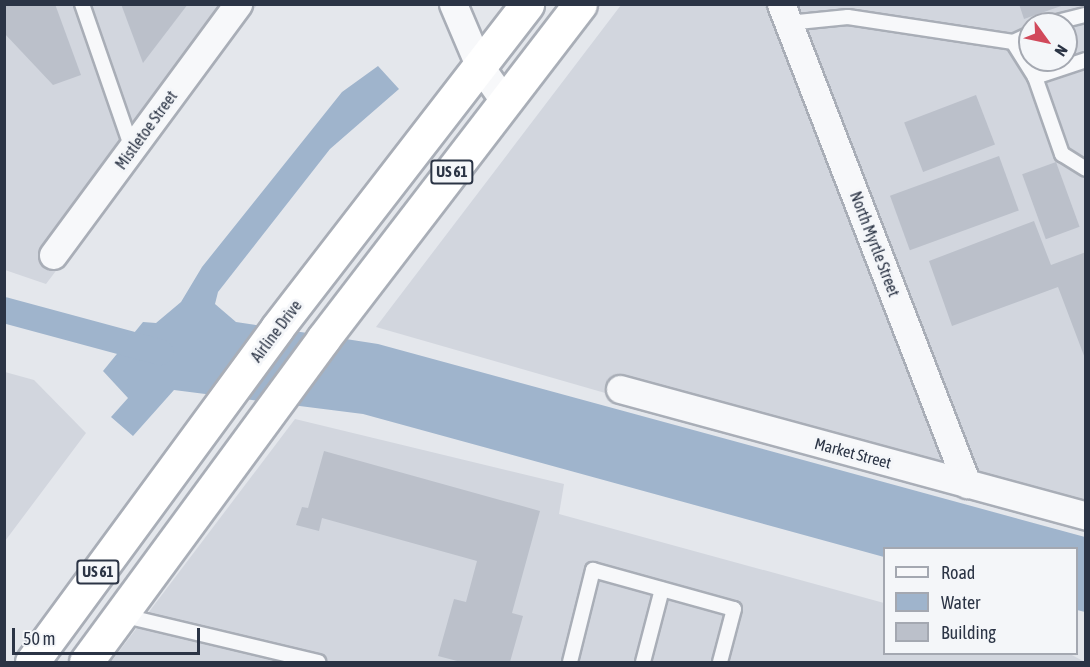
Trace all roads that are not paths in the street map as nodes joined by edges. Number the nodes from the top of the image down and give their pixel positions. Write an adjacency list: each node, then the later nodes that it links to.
1 (82, 4): 14 (lane)
2 (238, 4): 14 (street, Mistletoe Street)
3 (453, 4): 11 (street)
4 (527, 4): 11 (highway, Airline Drive / US 61)
5 (580, 4): 13 (highway, US 61)
6 (846, 11): 7 (lane); 9 (lane)
7 (785, 14): 18 (street, North Myrtle Street)
8 (1018, 40): 9 (lane)
9 (1013, 42): 12 (lane)
10 (1086, 60): 12 (lane)
11 (479, 65): 13 (street); 23 (highway, Airline Drive / US 61)
12 (1035, 77): 15 (lane)
13 (505, 102): 21 (highway, US 61)
14 (132, 148): 16 (street, Mistletoe Street)
15 (1086, 169)
16 (53, 255)
17 (620, 389): 18 (street, Market Street)
18 (967, 484): 19 (street, Market Street)
19 (1086, 516)
20 (662, 589): 25 (lane); 26 (lane); 27 (lane)
21 (121, 615): 22 (highway, US 61); 24 (lane)
22 (94, 655)
23 (32, 663)
24 (318, 663)
25 (570, 663)
26 (643, 663)
27 (720, 663)

